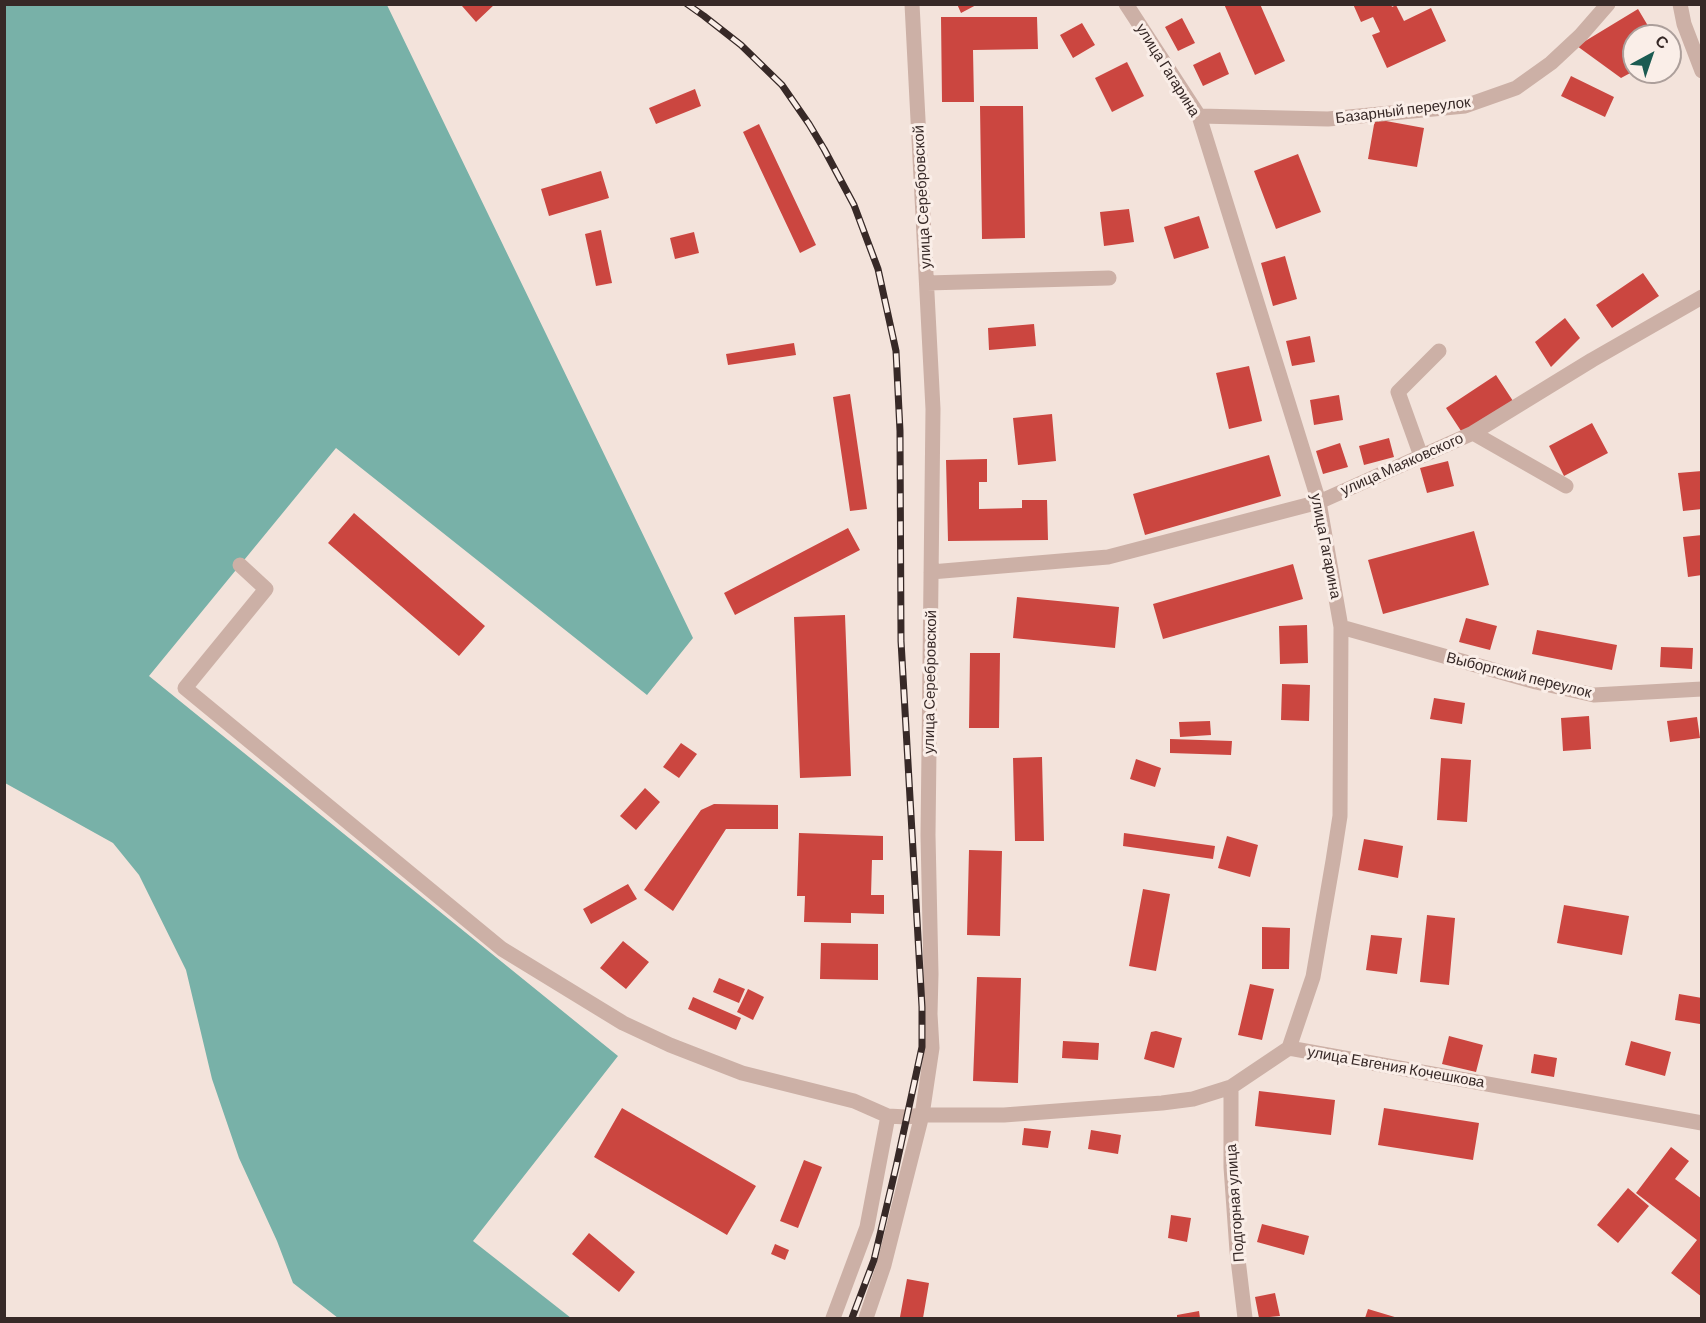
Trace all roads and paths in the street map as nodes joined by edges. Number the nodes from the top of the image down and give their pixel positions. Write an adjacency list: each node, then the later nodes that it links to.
1 (912, 4): 8 (street, улица Серебровской)
2 (1126, 4): 6 (street, улица Гагарина)
3 (1608, 4): 6 (street, Базарный переулок)
4 (1680, 4): 5 (street)
5 (1701, 71)
6 (1199, 116): 14 (street, улица Гагарина)
7 (1108, 278): 8 (street)
8 (927, 283): 16 (street, улица Серебровской)
9 (1701, 297): 11 (street, улица Маяковского)
10 (1439, 351): 12 (street)
11 (1473, 433): 12 (street, улица Маяковского); 13 (street)
12 (1421, 456): 14 (street, улица Маяковского)
13 (1566, 486)
14 (1319, 502): 16 (street, улица Маяковского); 17 (street, улица Гагарина)
15 (240, 565): 22 (street)
16 (931, 572): 21 (street, улица Серебровской)
17 (1341, 627): 18 (street, Выборгский переулок); 19 (street, улица Гагарина)
18 (1701, 689)
19 (1289, 1048): 20 (street, улица Евгения Кочешкова); 23 (street, улица Евгения Кочешкова)
20 (1231, 1087): 21 (street, улица Евгения Кочешкова); 26 (street, Подгорная улица)
21 (922, 1115): 22 (street); 25 (street, улица Серебровской)
22 (888, 1116): 24 (street)
23 (1701, 1123)
24 (833, 1318)
25 (866, 1318)
26 (1245, 1318)

